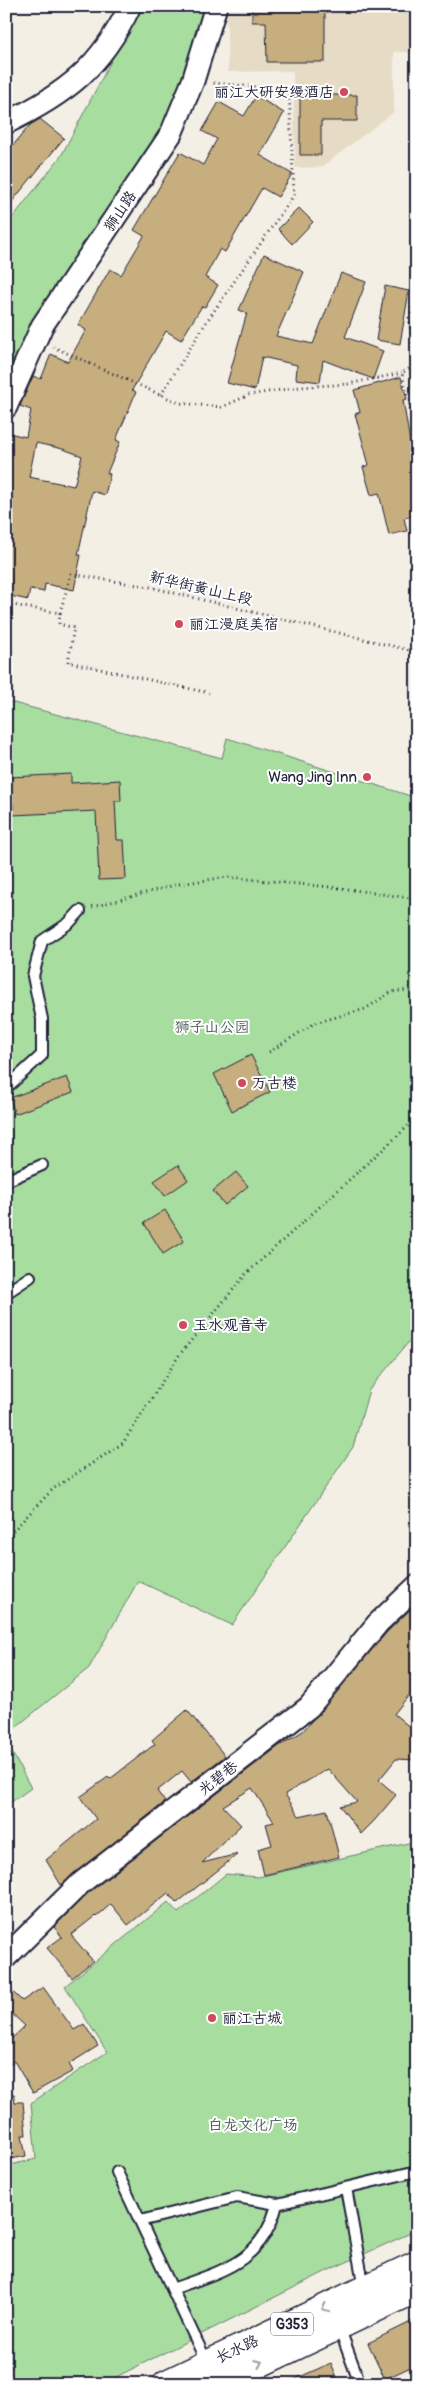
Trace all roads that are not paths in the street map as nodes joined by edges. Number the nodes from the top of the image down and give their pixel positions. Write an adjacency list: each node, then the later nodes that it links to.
1 (130, 6): 3 (street)
2 (216, 6): 4 (street, 狮山路)
3 (6, 123)
4 (6, 407)
5 (80, 911): 6 (lane)
6 (6, 1088)
7 (42, 1165): 8 (lane)
8 (6, 1181)
9 (30, 1277): 10 (lane)
10 (6, 1293)
11 (417, 1586): 12 (street, 光碧巷)
12 (6, 1957)
13 (417, 2171): 15 (lane)
14 (117, 2172): 17 (lane)
15 (346, 2188): 16 (lane); 21 (lane)
16 (277, 2204): 17 (lane); 20 (lane)
17 (140, 2221): 20 (lane)
18 (417, 2265): 21 (highway, 长水路 / G353)
19 (417, 2288): 22 (highway, 长水路 / G353)
20 (172, 2289): 23 (lane)
21 (364, 2290): 23 (highway, 长水路 / G353, one-way to 23)
22 (339, 2326): 23 (highway, 长水路 / G353, one-way to 22); 25 (lane)
23 (211, 2374): 24 (highway, 长水路 / G353)
24 (167, 2384)
25 (360, 2384)

